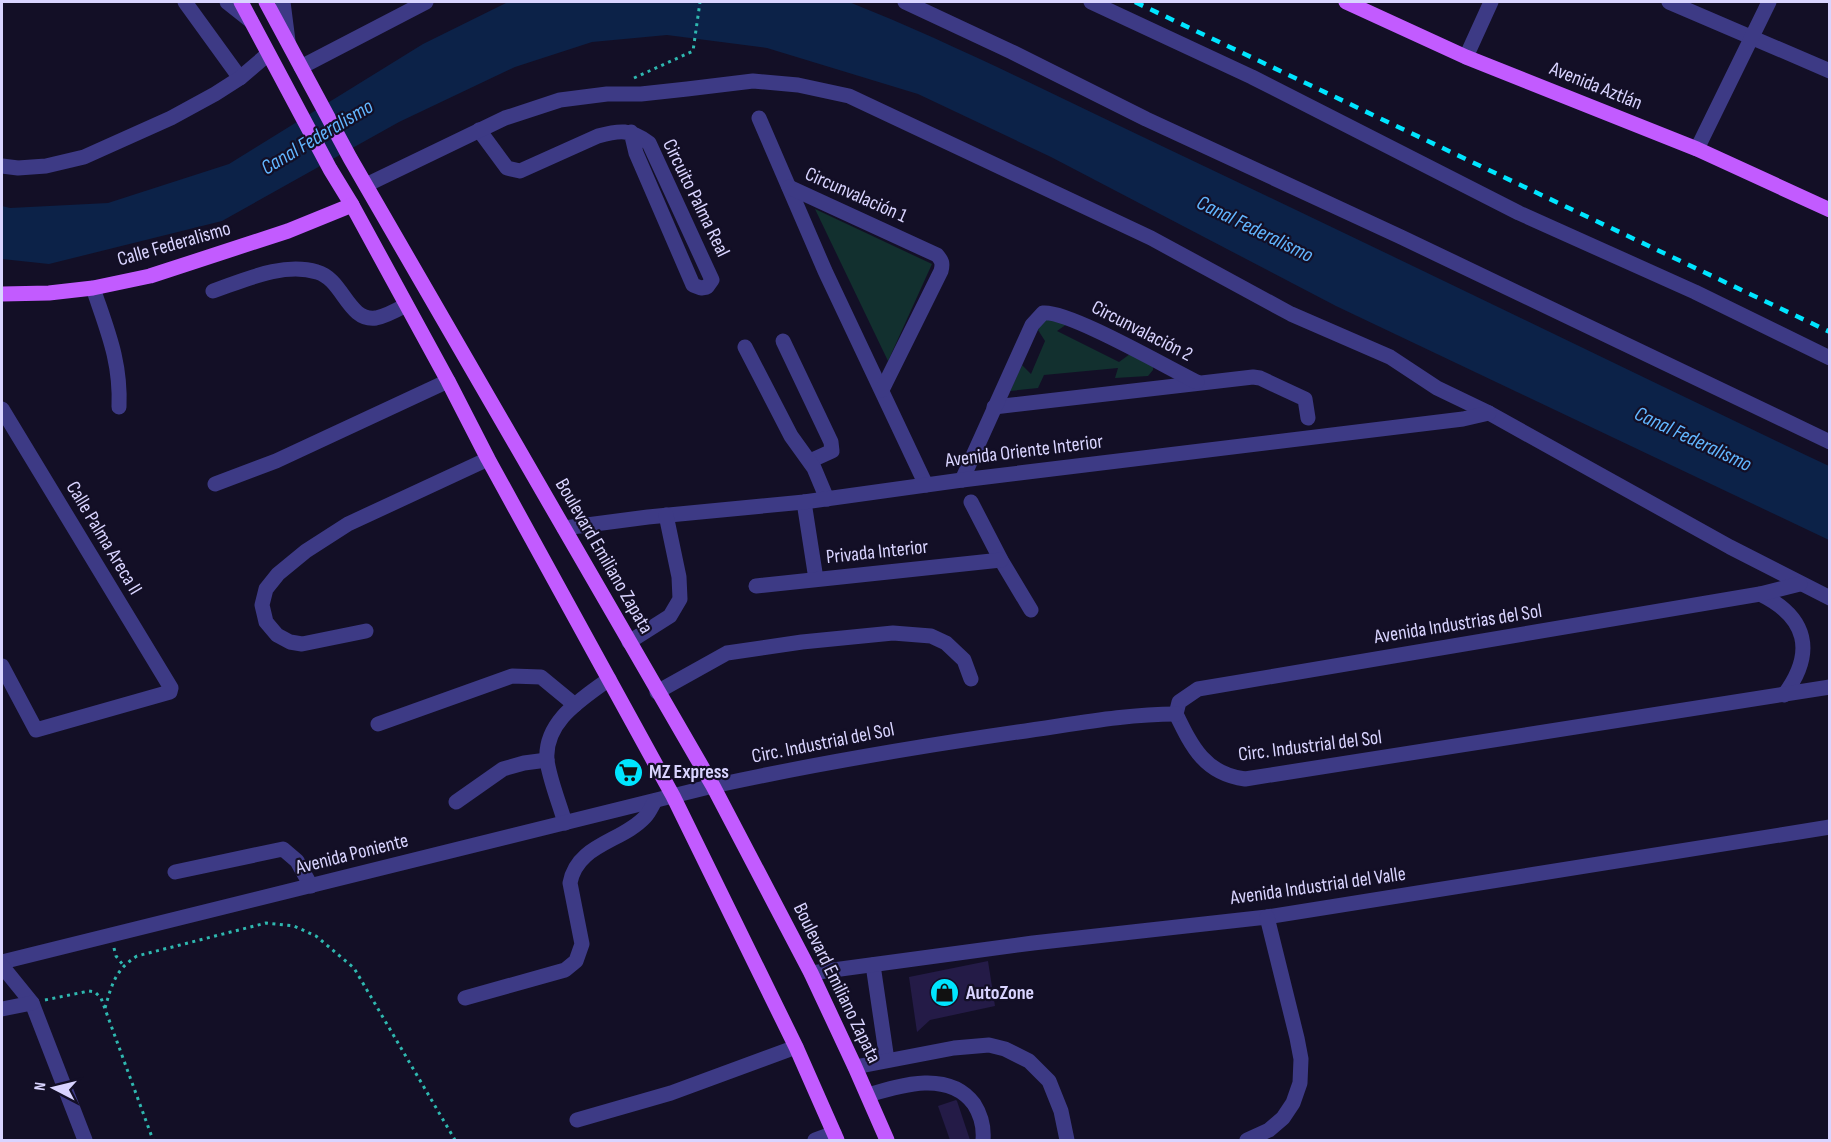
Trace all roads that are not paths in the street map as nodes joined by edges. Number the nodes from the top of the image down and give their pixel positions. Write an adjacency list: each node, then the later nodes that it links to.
1 (185, 2): 20 (street)
2 (227, 2): 13 (street)
3 (241, 2): 13 (main road)
4 (266, 2): 15 (main road, Boulevard Emiliano Zapata)
5 (283, 2): 15 (street)
6 (426, 2): 18 (street)
7 (905, 2): 47 (street)
8 (1091, 2): 38 (street)
9 (1346, 2): 17 (main road, Avenida Aztlán)
10 (1491, 2): 17 (street)
11 (1669, 2): 14 (street)
12 (1769, 2): 14 (street)
13 (251, 21): 16 (main road)
14 (1751, 38): 19 (street); 24 (street)
15 (288, 41): 18 (main road, Boulevard Emiliano Zapata)
16 (268, 54): 20 (street); 28 (main road)
17 (1466, 57): 24 (main road, Avenida Aztlán)
18 (301, 67): 26 (main road, Boulevard Emiliano Zapata)
19 (1830, 71)
20 (240, 78): 25 (street)
21 (759, 118): 27 (street)
22 (479, 130): 23 (street); 26 (street); 45 (street)
23 (631, 132): 29 (street, Circuito Palma Real); 31 (street, Circuito Palma Real)
24 (1696, 149): 30 (main road, Avenida Aztlán)
25 (2, 166)
26 (366, 185): 57 (main road, Boulevard Emiliano Zapata)
27 (789, 187): 41 (street, Circunvalación 1); 41 (street, Circunvalación 1)
28 (352, 205): 32 (main road, Calle Federalismo); 35 (main road)
29 (680, 208): 31 (street); 31 (street, Circuito Palma Real)
30 (1830, 210)
31 (664, 217)
32 (93, 288): 34 (main road, Calle Federalismo); 42 (street)
33 (213, 291): 35 (street)
34 (2, 294)
35 (406, 305): 39 (main road)
36 (783, 341): 49 (street)
37 (745, 347): 49 (street)
38 (1830, 358)
39 (448, 381): 48 (main road); 51 (street)
40 (1197, 382): 43 (street, Circunvalación 2); 43 (street, Circunvalación 2); 46 (street)
41 (882, 390): 52 (street, Circunvalación 1)
42 (119, 407)
43 (994, 407): 50 (street, Circunvalación 2)
44 (2, 409): 67 (street, Calle Palma Areca II)
45 (1489, 413): 50 (street, Avenida Oriente Interior); 60 (street)
46 (1308, 418)
47 (1830, 441)
48 (488, 459): 65 (street); 68 (main road)
49 (810, 461): 53 (street)
50 (962, 480): 52 (street, Avenida Oriente Interior)
51 (215, 484)
52 (926, 485): 53 (street, Avenida Oriente Interior)
53 (827, 499): 54 (street, Avenida Oriente Interior)
54 (804, 502): 56 (street, Avenida Oriente Interior); 59 (street)
55 (971, 502): 58 (street)
56 (666, 515): 57 (street, Avenida Oriente Interior); 66 (street)
57 (564, 528): 66 (main road, Boulevard Emiliano Zapata)
58 (1001, 560): 59 (street, Privada Interior); 64 (street)
59 (816, 579): 61 (street, Privada Interior)
60 (1800, 584): 62 (street, Avenida Industrias del Sol); 63 (street)
61 (756, 586)
62 (1760, 594): 72 (street); 74 (street, Avenida Industrias del Sol)
63 (1830, 598)
64 (1031, 610)
65 (366, 631)
66 (629, 642): 71 (main road, Boulevard Emiliano Zapata)
67 (2, 666)
68 (609, 679): 73 (street); 78 (main road)
69 (971, 679): 71 (street)
70 (1830, 687): 72 (street, Circ. Industrial del Sol)
71 (657, 692): 77 (main road, Boulevard Emiliano Zapata)
72 (1784, 694): 74 (street, Circ. Industrial del Sol)
73 (575, 705): 75 (street); 76 (street)
74 (1176, 714): 77 (street, Circ. Industrial del Sol)
75 (378, 724)
76 (547, 760): 80 (street); 81 (street)
77 (713, 786): 78 (street, Avenida Poniente); 88 (main road, Boulevard Emiliano Zapata)
78 (673, 796): 79 (street, Avenida Poniente); 92 (main road)
79 (655, 801): 81 (street, Avenida Poniente); 89 (street)
80 (456, 802)
81 (565, 823): 84 (street, Avenida Poniente)
82 (1830, 827): 85 (street, Avenida Industrial del Valle)
83 (175, 872): 84 (street)
84 (311, 886): 86 (street, Avenida Poniente)
85 (1267, 917): 87 (street, Avenida Industrial del Valle); 103 (street)
86 (2, 964): 90 (street)
87 (873, 965): 88 (street, Avenida Industrial del Valle); 93 (street)
88 (811, 973): 94 (main road, Boulevard Emiliano Zapata)
89 (465, 998)
90 (32, 1003): 91 (street); 98 (street)
91 (2, 1009)
92 (796, 1047): 96 (street); 97 (main road)
93 (887, 1060): 94 (street); 102 (street)
94 (855, 1067): 95 (main road, Boulevard Emiliano Zapata)
95 (868, 1095): 100 (main road, Boulevard Emiliano Zapata); 101 (street)
96 (577, 1120)
97 (836, 1137): 99 (street)
98 (85, 1140)
99 (815, 1140)
100 (887, 1140)
101 (983, 1140)
102 (1067, 1140)
103 (1247, 1140)

